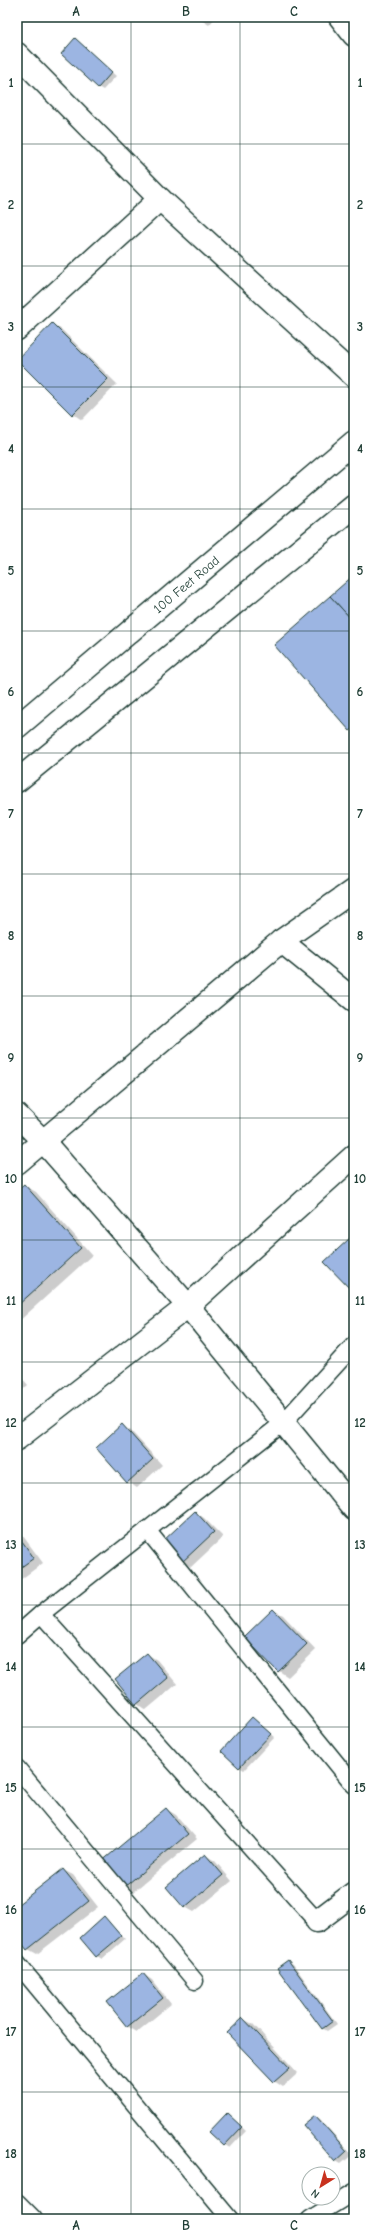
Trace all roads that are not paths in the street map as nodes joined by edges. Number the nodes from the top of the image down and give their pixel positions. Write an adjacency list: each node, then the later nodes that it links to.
1 (340, 17): 2 (street)
2 (354, 35)
3 (17, 54): 4 (street)
4 (160, 199): 5 (street); 6 (street)
5 (17, 329)
6 (354, 376)
7 (354, 442): 9 (street, 100 Feet Road)
8 (354, 506): 10 (street)
9 (17, 727)
10 (17, 780)
11 (354, 890): 12 (street)
12 (281, 941): 13 (street); 15 (street)
13 (354, 1000)
14 (17, 1115): 15 (street)
15 (44, 1142): 17 (street); 18 (street)
16 (354, 1156): 18 (street)
17 (17, 1163)
18 (188, 1306): 20 (street); 21 (street)
19 (354, 1345): 20 (lane)
20 (283, 1423): 22 (street); 23 (lane)
21 (17, 1439)
22 (354, 1509)
23 (147, 1530): 24 (lane); 27 (lane)
24 (41, 1614): 25 (lane); 29 (lane)
25 (17, 1635)
26 (17, 1768): 31 (lane)
27 (354, 1785)
28 (354, 1893): 29 (street)
29 (317, 1920)
30 (17, 1963): 35 (lane)
31 (195, 1981)
32 (354, 2192): 36 (lane)
33 (17, 2202): 34 (lane)
34 (34, 2219)
35 (230, 2219)
36 (310, 2219)

